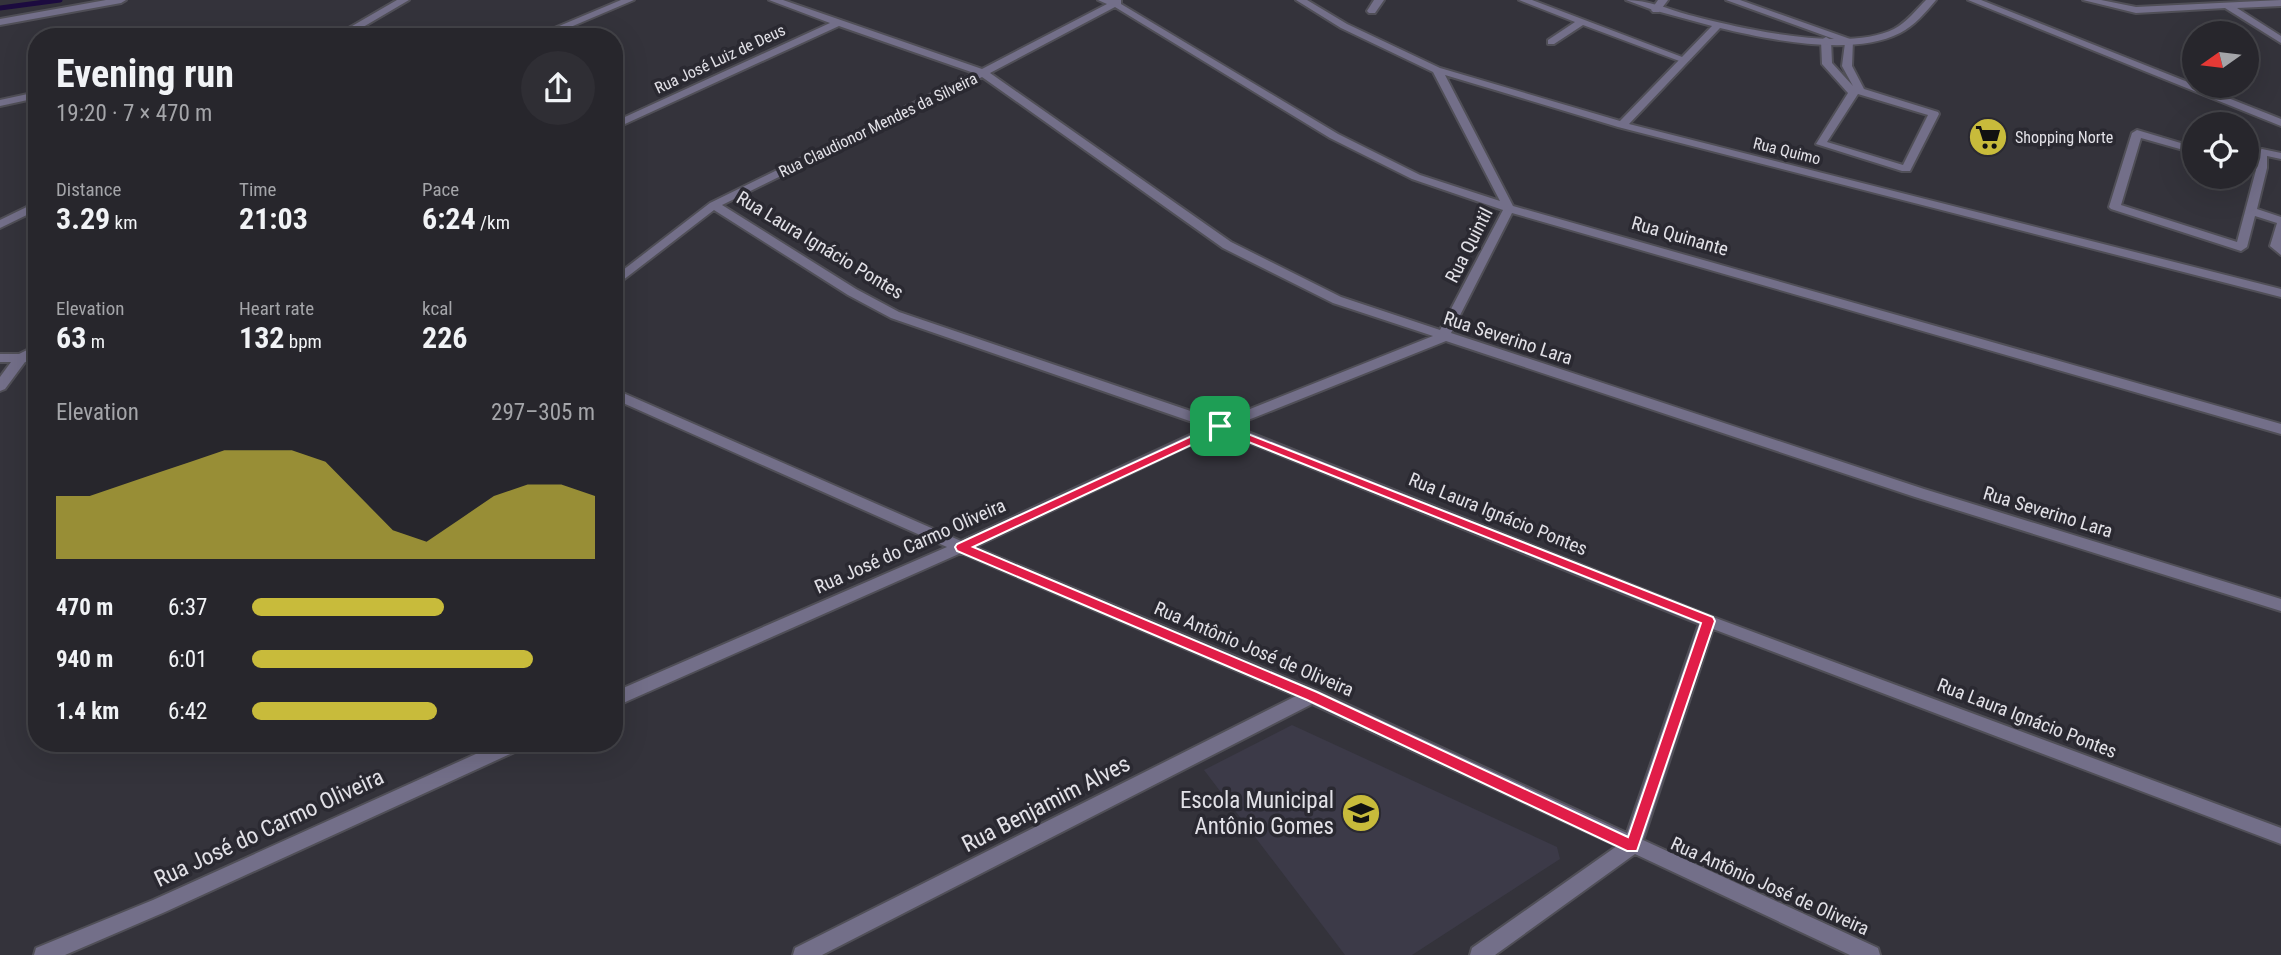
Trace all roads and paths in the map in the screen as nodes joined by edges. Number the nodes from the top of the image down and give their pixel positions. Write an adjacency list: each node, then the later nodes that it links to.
1 (121, 0): 21 (street)
2 (404, 0): 25 (street)
3 (629, 0): 26 (street)
4 (774, 0): 22 (street, Rua Severino Lara)
5 (1103, 0): 16 (street, Rua Quinante)
6 (1301, 0): 34 (street, Rua Quimo)
7 (1378, 0): 20 (street)
8 (1524, 0): 23 (street)
9 (1632, 0): 19 (street)
10 (1663, 0): 19 (street)
11 (1731, 0): 30 (street)
12 (1931, 0): 30 (street)
13 (1973, 0): 39 (street)
14 (2088, 0): 18 (street)
15 (2219, 0): 18 (street)
16 (1118, 3): 35 (street, Rua Claudionor Mendes da Silveira); 46 (street, Rua Quinante)
17 (2281, 3): 18 (street)
18 (2230, 7): 28 (street)
19 (1656, 10): 24 (street)
20 (1372, 11)
21 (0, 22)
22 (840, 22): 35 (street, Rua Severino Lara); 38 (street, Rua José Luiz de Deus)
23 (1581, 22): 29 (street); 31 (street)
24 (1716, 27): 27 (street); 31 (street)
25 (355, 28)
26 (560, 28)
27 (1826, 40): 30 (street); 32 (street)
28 (2281, 40)
29 (1551, 42)
30 (1850, 42): 33 (street)
31 (1685, 60): 40 (street)
32 (1827, 64): 33 (street); 33 (street)
33 (1847, 66)
34 (1437, 71): 40 (street, Rua Quimo); 46 (street, Rua Quintil)
35 (983, 74): 45 (street, Rua Claudionor Mendes da Silveira); 55 (street, Rua Severino Lara)
36 (28, 97): 37 (street)
37 (0, 103)
38 (623, 122)
39 (2281, 124)
40 (1622, 125): 54 (street, Rua Quimo)
41 (2182, 147): 47 (street)
42 (2281, 156): 44 (street)
43 (2259, 167): 44 (street)
44 (2262, 168): 47 (street)
45 (714, 205): 53 (street, Rua Claudionor Mendes da Silveira); 62 (street, Rua Laura Ignácio Pontes)
46 (1509, 208): 55 (street, Rua Quintil); 63 (street, Rua Quinante)
47 (2252, 208): 49 (street); 50 (street)
48 (28, 210): 51 (street)
49 (2281, 214)
50 (2281, 224): 52 (street)
51 (0, 225)
52 (2281, 251)
53 (623, 277)
54 (2281, 293)
55 (1443, 337): 62 (street); 65 (street, Rua Severino Lara)
56 (28, 355): 58 (street)
57 (0, 358): 58 (street)
58 (21, 359): 59 (street); 60 (street)
59 (28, 359)
60 (0, 386)
61 (623, 398): 64 (street, Rua Antônio José de Oliveira)
62 (1220, 426): 64 (street, Rua José do Carmo Oliveira); 66 (street, Rua Laura Ignácio Pontes)
63 (2281, 429)
64 (961, 547): 67 (street, Rua José do Carmo Oliveira); 68 (street, Rua Antônio José de Oliveira)
65 (2281, 605)
66 (1708, 621): 70 (street, Rua Laura Ignácio Pontes); 71 (street)
67 (623, 696)
68 (1312, 696): 71 (street, Rua Antônio José de Oliveira); 73 (street, Rua Benjamim Alves)
69 (478, 752): 72 (street, Rua José do Carmo Oliveira)
70 (2281, 836)
71 (1632, 846): 74 (street); 75 (street, Rua Antônio José de Oliveira)
72 (43, 955)
73 (802, 955)
74 (1479, 955)
75 (1871, 955)

